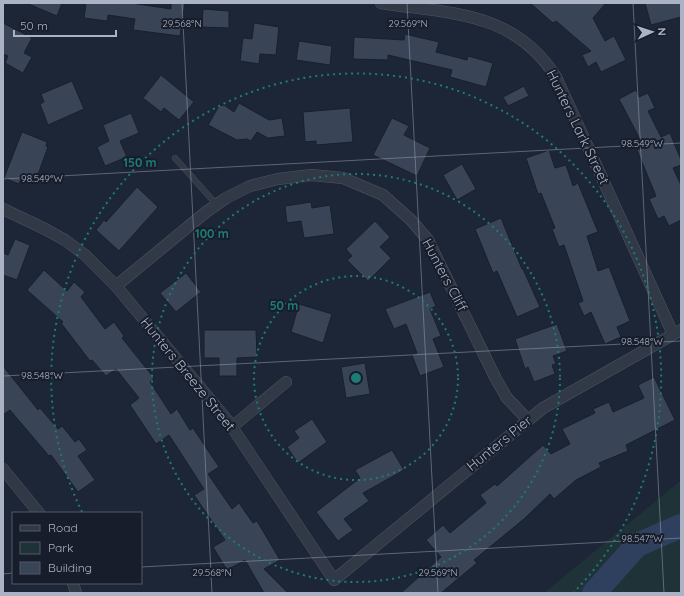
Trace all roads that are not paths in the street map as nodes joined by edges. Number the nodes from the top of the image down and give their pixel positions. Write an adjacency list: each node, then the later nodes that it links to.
1 (381, 3): 6 (street, Hunters Lark Street)
2 (175, 158): 3 (lane)
3 (216, 204): 5 (street, Hunters Cliff); 8 (street, Hunters Cliff)
4 (3, 209): 5 (street, Hunters Breeze Street)
5 (116, 286): 9 (street, Hunters Breeze Street)
6 (677, 332): 8 (street, Hunters Pier)
7 (286, 382): 9 (street)
8 (528, 420): 12 (street, Hunters Pier)
9 (232, 427): 12 (street, Hunters Breeze Street)
10 (3, 469): 11 (street)
11 (38, 512)
12 (334, 580)

